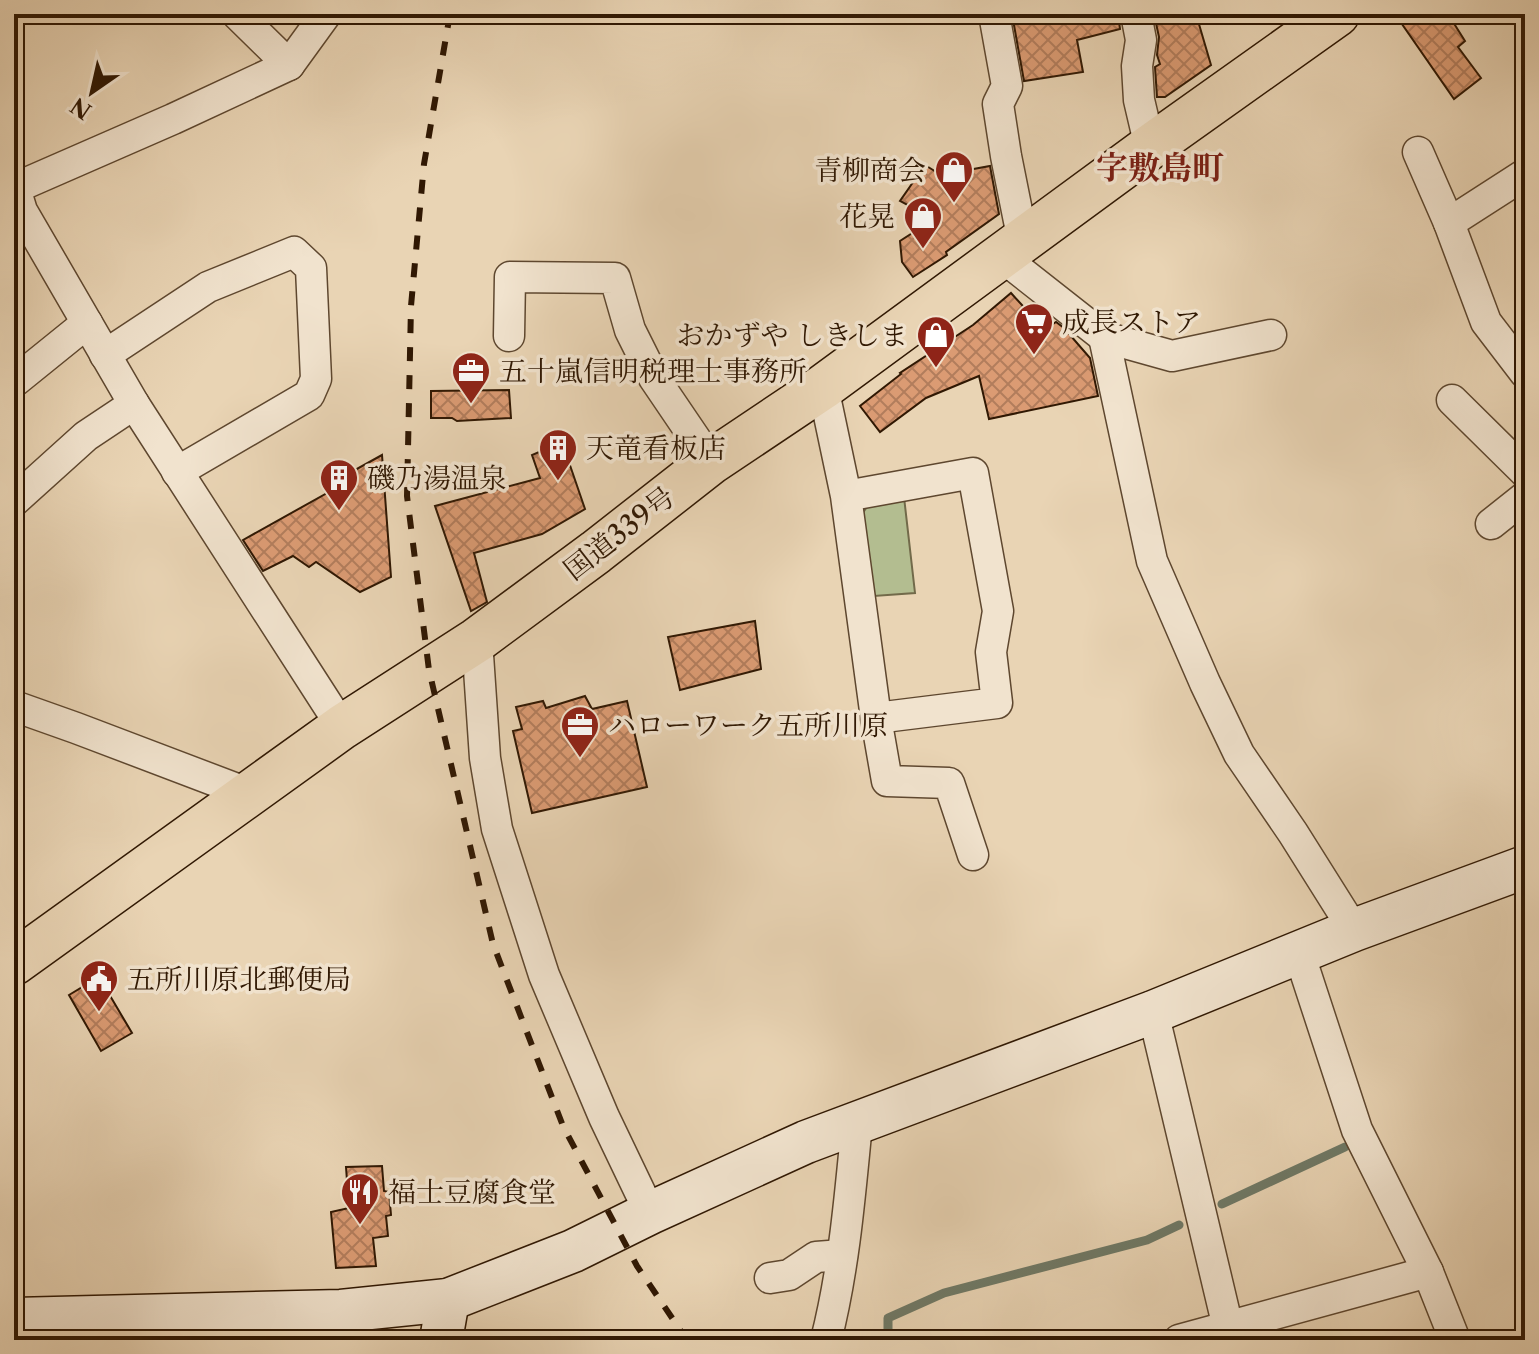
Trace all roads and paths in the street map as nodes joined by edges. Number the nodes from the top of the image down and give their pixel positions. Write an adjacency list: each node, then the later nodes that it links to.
1 (237, 14): 6 (street)
2 (326, 14): 6 (street)
3 (994, 14): 13 (street)
4 (1136, 14): 7 (street)
5 (1337, 14): 7 (highway, 国道339号)
6 (289, 65): 11 (street)
7 (1150, 147): 13 (highway, 国道339号)
8 (1418, 152): 12 (street)
9 (1525, 174): 12 (street)
10 (14, 181): 11 (street)
11 (17, 202): 14 (street)
12 (1449, 223): 19 (street)
13 (1012, 248): 17 (street); 21 (highway, 国道339号)
14 (87, 323): 18 (street); 20 (street)
15 (1271, 335): 17 (street)
16 (509, 336): 24 (street)
17 (1104, 337): 38 (street)
18 (105, 355): 23 (street); 25 (street)
19 (1525, 373)
20 (14, 382)
21 (823, 387): 24 (highway, 国道339号); 27 (street)
22 (1452, 400): 26 (street)
23 (134, 404): 25 (street); 29 (street)
24 (711, 462): 31 (highway, 国道339号)
25 (177, 472): 34 (street)
26 (1525, 472)
27 (846, 496): 33 (street); 33 (street)
28 (1525, 497): 30 (street)
29 (14, 501)
30 (1491, 524)
31 (477, 640): 34 (highway, 国道339号); 43 (street)
32 (14, 706): 35 (street)
33 (876, 718): 36 (street)
34 (342, 727): 35 (highway, 国道339号)
35 (250, 794): 40 (highway, 国道339号)
36 (973, 855)
37 (1523, 873): 38 (street)
38 (1354, 930): 39 (street)
39 (1299, 953): 41 (street); 45 (street)
40 (14, 963)
41 (1153, 1012): 42 (street); 50 (street)
42 (857, 1123): 43 (street); 44 (street)
43 (650, 1213): 48 (street)
44 (842, 1255): 46 (street); 51 (street)
45 (1428, 1272): 50 (street); 53 (street)
46 (770, 1278)
47 (14, 1319): 49 (street)
48 (444, 1320): 49 (street)
49 (117, 1328)
50 (1230, 1334): 52 (street)
51 (826, 1340)
52 (1179, 1340)
53 (1455, 1340)

